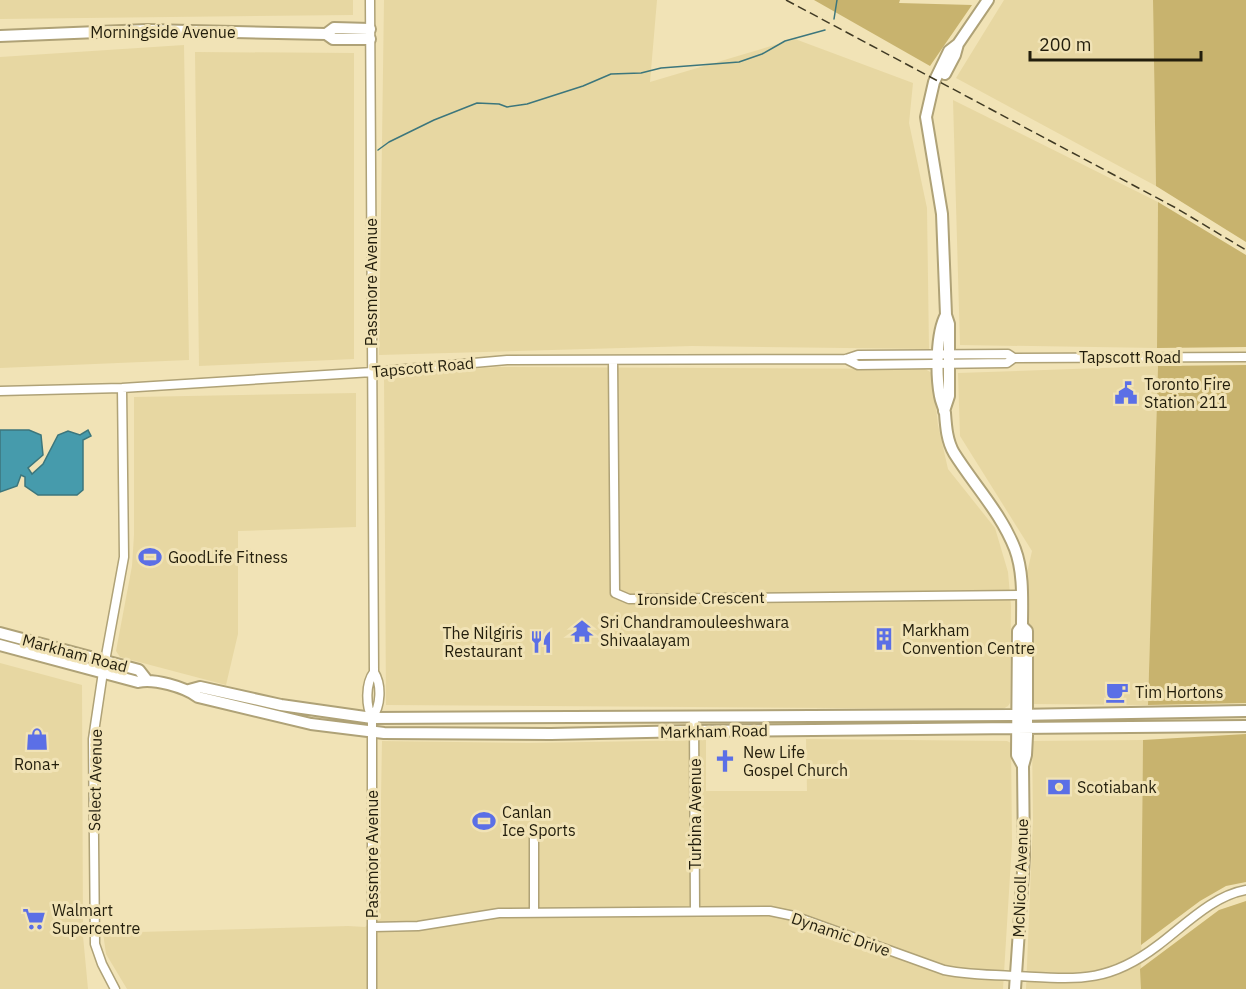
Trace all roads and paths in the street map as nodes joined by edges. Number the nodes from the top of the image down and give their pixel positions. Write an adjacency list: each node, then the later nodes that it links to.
1 (370, 0): 3 (street, Passmore Avenue)
2 (988, 0): 7 (main road, McNicoll Avenue)
3 (370, 34): 4 (main road, Morningside Avenue); 8 (street, Passmore Avenue)
4 (0, 36)
5 (1246, 357): 7 (street, Tapscott Road)
6 (613, 360): 7 (street, Tapscott Road); 8 (street, Tapscott Road); 11 (street, Ironside Crescent)
7 (944, 360): 11 (main road, McNicoll Avenue)
8 (372, 372): 9 (street, Tapscott Road); 21 (street, Passmore Avenue)
9 (122, 388): 10 (street, Tapscott Road); 14 (street, Select Avenue)
10 (0, 391)
11 (1021, 595): 19 (main road, McNicoll Avenue)
12 (0, 633): 14 (main road, Markham Road)
13 (0, 645): 15 (main road, Markham Road)
14 (105, 660): 15 (street, Select Avenue); 16 (main road, Markham Road)
15 (103, 672): 16 (main road, Markham Road); 32 (street, Select Avenue)
16 (147, 680): 17 (main road, Markham Road)
17 (189, 690): 21 (main road, Markham Road); 24 (main road, Markham Road)
18 (1246, 711): 19 (main road, Markham Road)
19 (1021, 715): 20 (main road, Markham Road); 23 (main road, McNicoll Avenue)
20 (694, 717): 21 (main road, Markham Road); 25 (street, Turbina Avenue)
21 (372, 718): 24 (street, Passmore Avenue)
22 (1246, 726): 23 (main road, Markham Road)
23 (1021, 729): 25 (main road, Markham Road); 31 (main road, McNicoll Avenue)
24 (372, 731): 25 (main road, Markham Road); 30 (street, Passmore Avenue)
25 (694, 731): 28 (street, Turbina Avenue)
26 (534, 833): 29 (street)
27 (1246, 890): 31 (street, Dynamic Drive)
28 (695, 911): 29 (street, Dynamic Drive); 31 (street, Dynamic Drive)
29 (534, 912): 30 (street, Dynamic Drive)
30 (373, 927): 33 (street, Passmore Avenue)
31 (1016, 976): 34 (main road, McNicoll Avenue)
32 (115, 989)
33 (372, 989)
34 (1015, 989)

